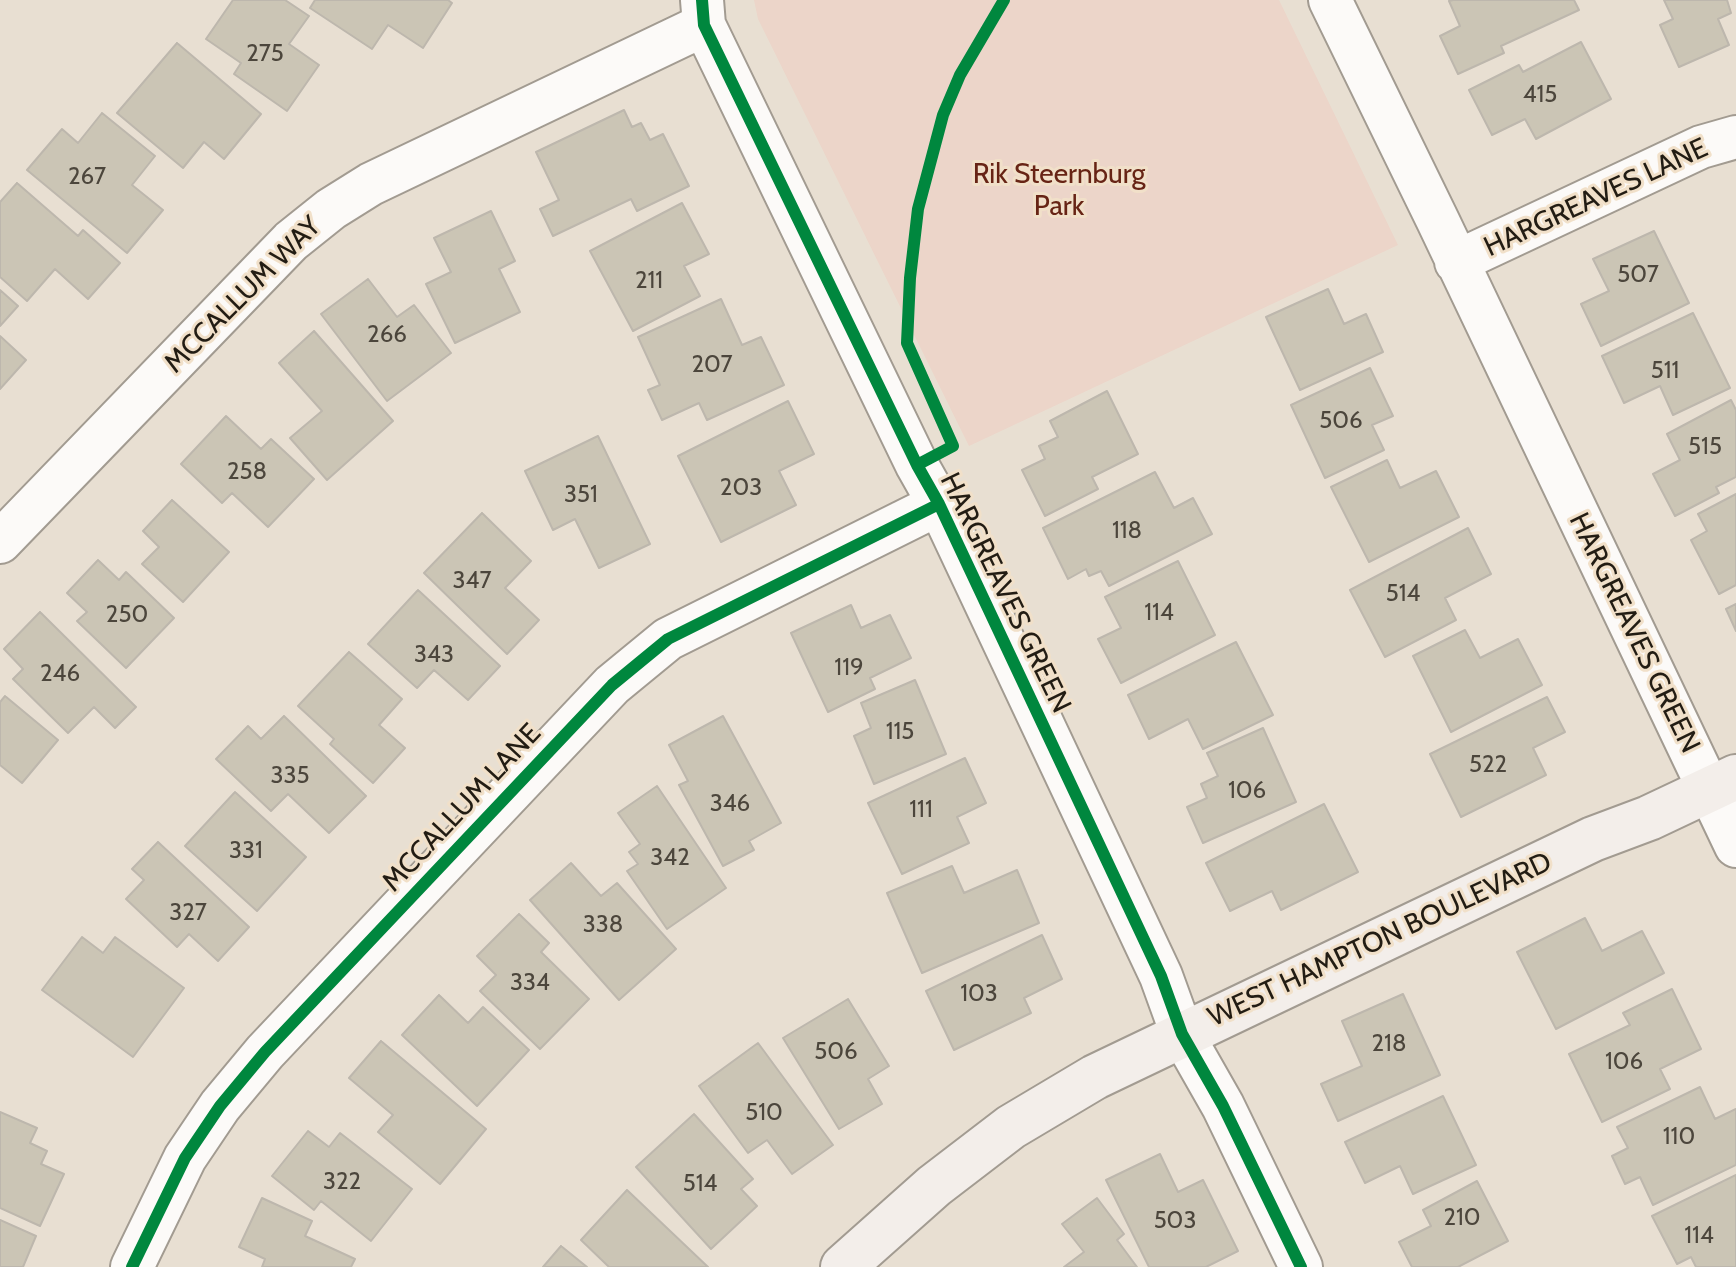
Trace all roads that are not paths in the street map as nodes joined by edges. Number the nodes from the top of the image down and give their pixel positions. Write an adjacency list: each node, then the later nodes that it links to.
1 (1330, 0): 4 (street, HARGREAVES GREEN)
2 (703, 13): 5 (street, HARGREAVES GREEN); 6 (street, MCCALLUM WAY)
3 (1736, 137): 4 (street, HARGREAVES LANE)
4 (1456, 262): 7 (street, HARGREAVES GREEN)
5 (939, 504): 9 (street, HARGREAVES GREEN); 10 (street, MCCALLUM LANE)
6 (0, 542)
7 (1723, 783): 8 (street, HARGREAVES GREEN); 9 (street, WEST HAMPTON BOULEVARD)
8 (1736, 846)
9 (1182, 1034): 11 (street, WEST HAMPTON BOULEVARD); 12 (street, HARGREAVES GREEN)
10 (132, 1267)
11 (843, 1267)
12 (1301, 1267)

